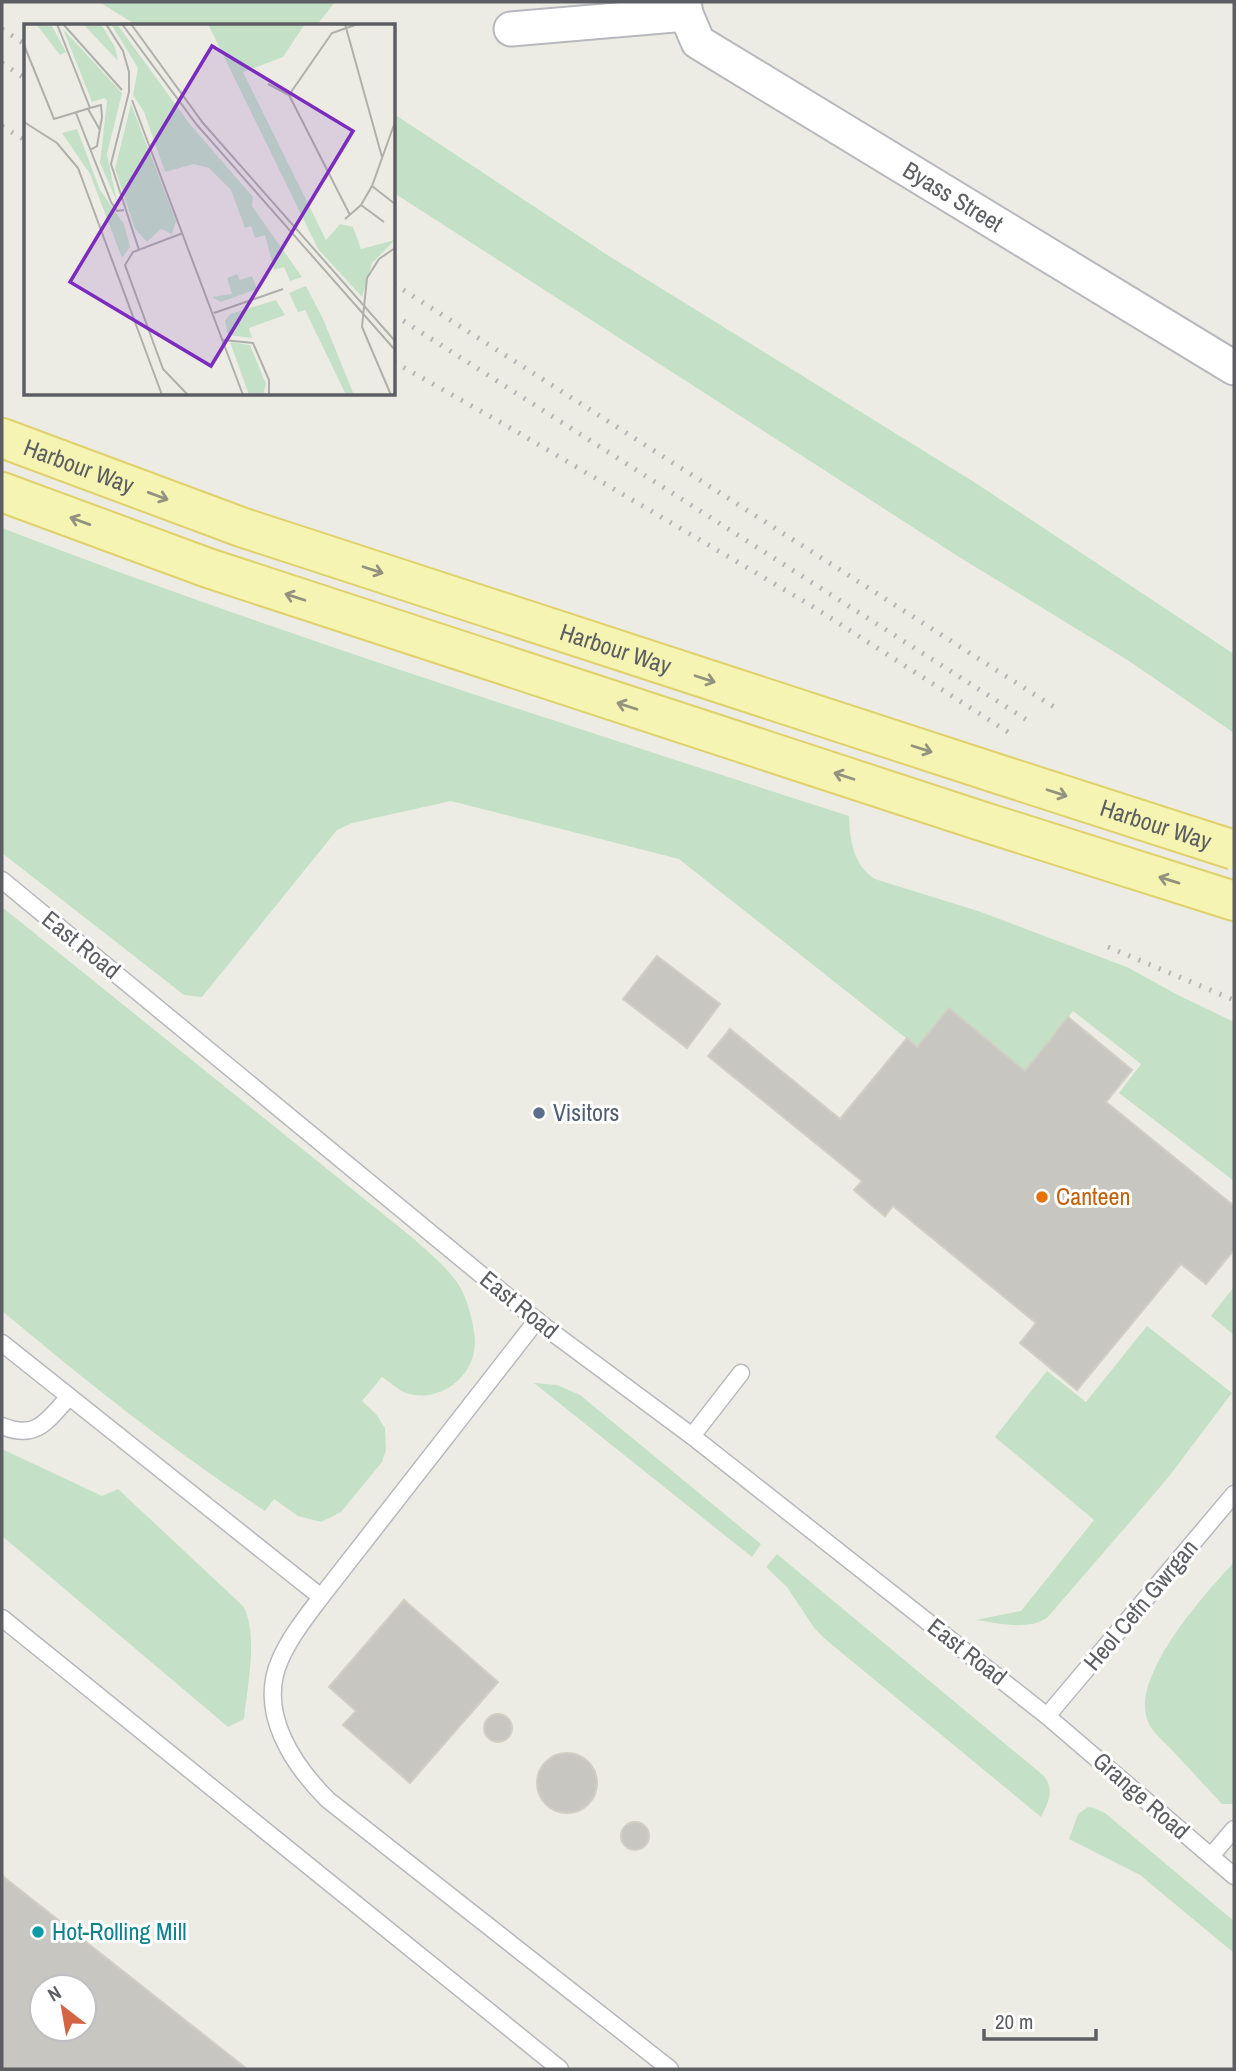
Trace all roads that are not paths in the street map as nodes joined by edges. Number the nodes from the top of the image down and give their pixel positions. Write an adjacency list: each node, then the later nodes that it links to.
1 (685, 8): 2 (street); 3 (street, Byass Street)
2 (511, 29)
3 (1234, 368)
4 (2, 438): 6 (main road, Harbour Way, one-way to 6, bridge)
5 (2, 492): 8 (main road, Harbour Way, one-way to 5)
6 (1234, 850)
7 (2, 880): 9 (lane, East Road)
8 (1234, 901)
9 (537, 1320): 14 (lane, East Road); 16 (lane)
10 (2, 1343): 12 (lane)
11 (741, 1373): 14 (lane)
12 (68, 1398): 13 (lane); 16 (lane)
13 (2, 1426)
14 (692, 1436): 18 (lane, East Road)
15 (1234, 1494): 18 (lane, Heol Cefn Gwrgan)
16 (321, 1597): 23 (lane)
17 (2, 1618): 22 (lane)
18 (1047, 1716): 20 (lane, Grange Road)
19 (1234, 1829): 20 (lane)
20 (1211, 1856): 21 (lane, Grange Road)
21 (1234, 1876)
22 (560, 2069)
23 (670, 2069)

